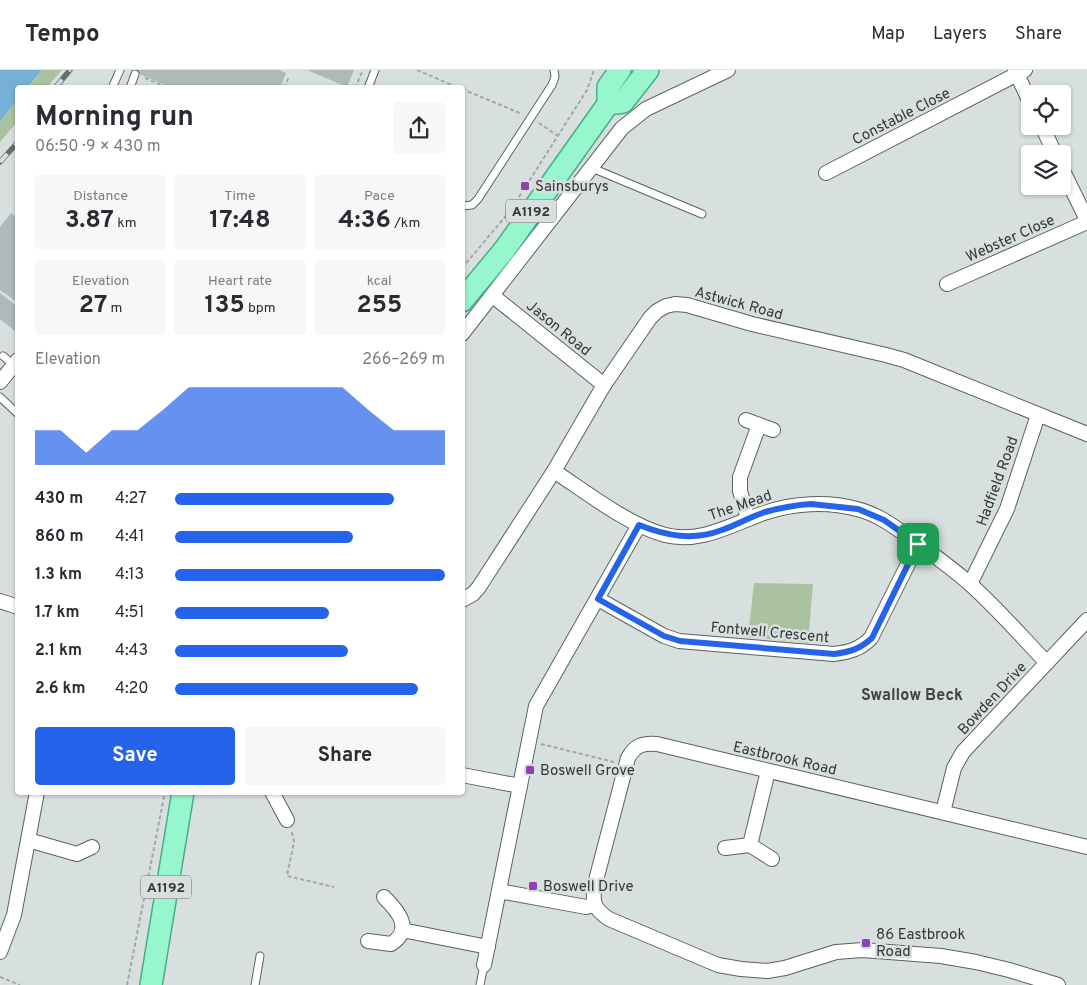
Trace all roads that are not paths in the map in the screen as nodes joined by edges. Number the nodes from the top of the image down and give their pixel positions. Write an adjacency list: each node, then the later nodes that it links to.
1 (120, 70): 9 (lane)
2 (375, 70): 11 (lane)
3 (554, 70): 17 (lane)
4 (620, 70): 13 (main road, A1192)
5 (648, 70): 13 (main road, A1192)
6 (728, 70): 14 (street)
7 (1019, 71): 12 (street); 15 (street, Constable Close)
8 (135, 74): 10 (lane)
9 (113, 85)
10 (131, 85)
11 (369, 85)
12 (1024, 85)
13 (608, 104): 22 (main road, A1192)
14 (592, 168): 18 (lane); 21 (street)
15 (826, 173)
16 (1071, 188): 19 (street)
17 (465, 206)
18 (702, 214)
19 (1087, 221): 20 (street, Webster Close)
20 (947, 284)
21 (492, 296): 23 (street); 26 (street, Jason Road)
22 (465, 297)
23 (465, 330)
24 (11, 360): 25 (street)
25 (0, 382)
26 (604, 386): 29 (street, Astwick Road); 32 (street, Astwick Road)
27 (0, 397): 28 (lane)
28 (15, 411)
29 (1038, 414): 31 (street, Astwick Road); 36 (street, Hadfield Road)
30 (773, 430): 33 (street)
31 (1087, 434)
32 (554, 471): 34 (street, The Mead); 37 (street, Astwick Road)
33 (748, 519): 34 (street, The Mead); 35 (street, The Mead)
34 (639, 525): 38 (street)
35 (918, 544): 36 (street, The Mead); 38 (street, Fontwell Crescent)
36 (970, 584): 42 (street, The Mead)
37 (465, 598)
38 (598, 599): 45 (street)
39 (0, 601): 40 (street)
40 (15, 606)
41 (1087, 620): 42 (street, Bowden Drive)
42 (1047, 663): 49 (street, Bowden Drive)
43 (768, 772): 49 (street, Eastbrook Road); 52 (street); 59 (street, Eastbrook Road)
44 (465, 776): 45 (street)
45 (520, 786): 57 (street)
46 (37, 795): 51 (street)
47 (182, 795): 66 (main road, A1192)
48 (274, 795): 50 (street)
49 (943, 812): 54 (street, Eastbrook Road)
50 (287, 820)
51 (28, 840): 53 (street); 63 (street)
52 (750, 844): 55 (street); 56 (street)
53 (92, 847)
54 (1087, 847)
55 (725, 848)
56 (772, 859)
57 (499, 891): 59 (street); 62 (street)
58 (384, 897): 60 (street)
59 (594, 905): 69 (street)
60 (402, 930): 61 (street); 62 (street)
61 (368, 941)
62 (488, 947): 65 (street)
63 (0, 952)
64 (260, 956): 67 (lane)
65 (484, 964): 68 (lane)
66 (149, 984)
67 (255, 985)
68 (480, 985)
69 (1058, 985)

